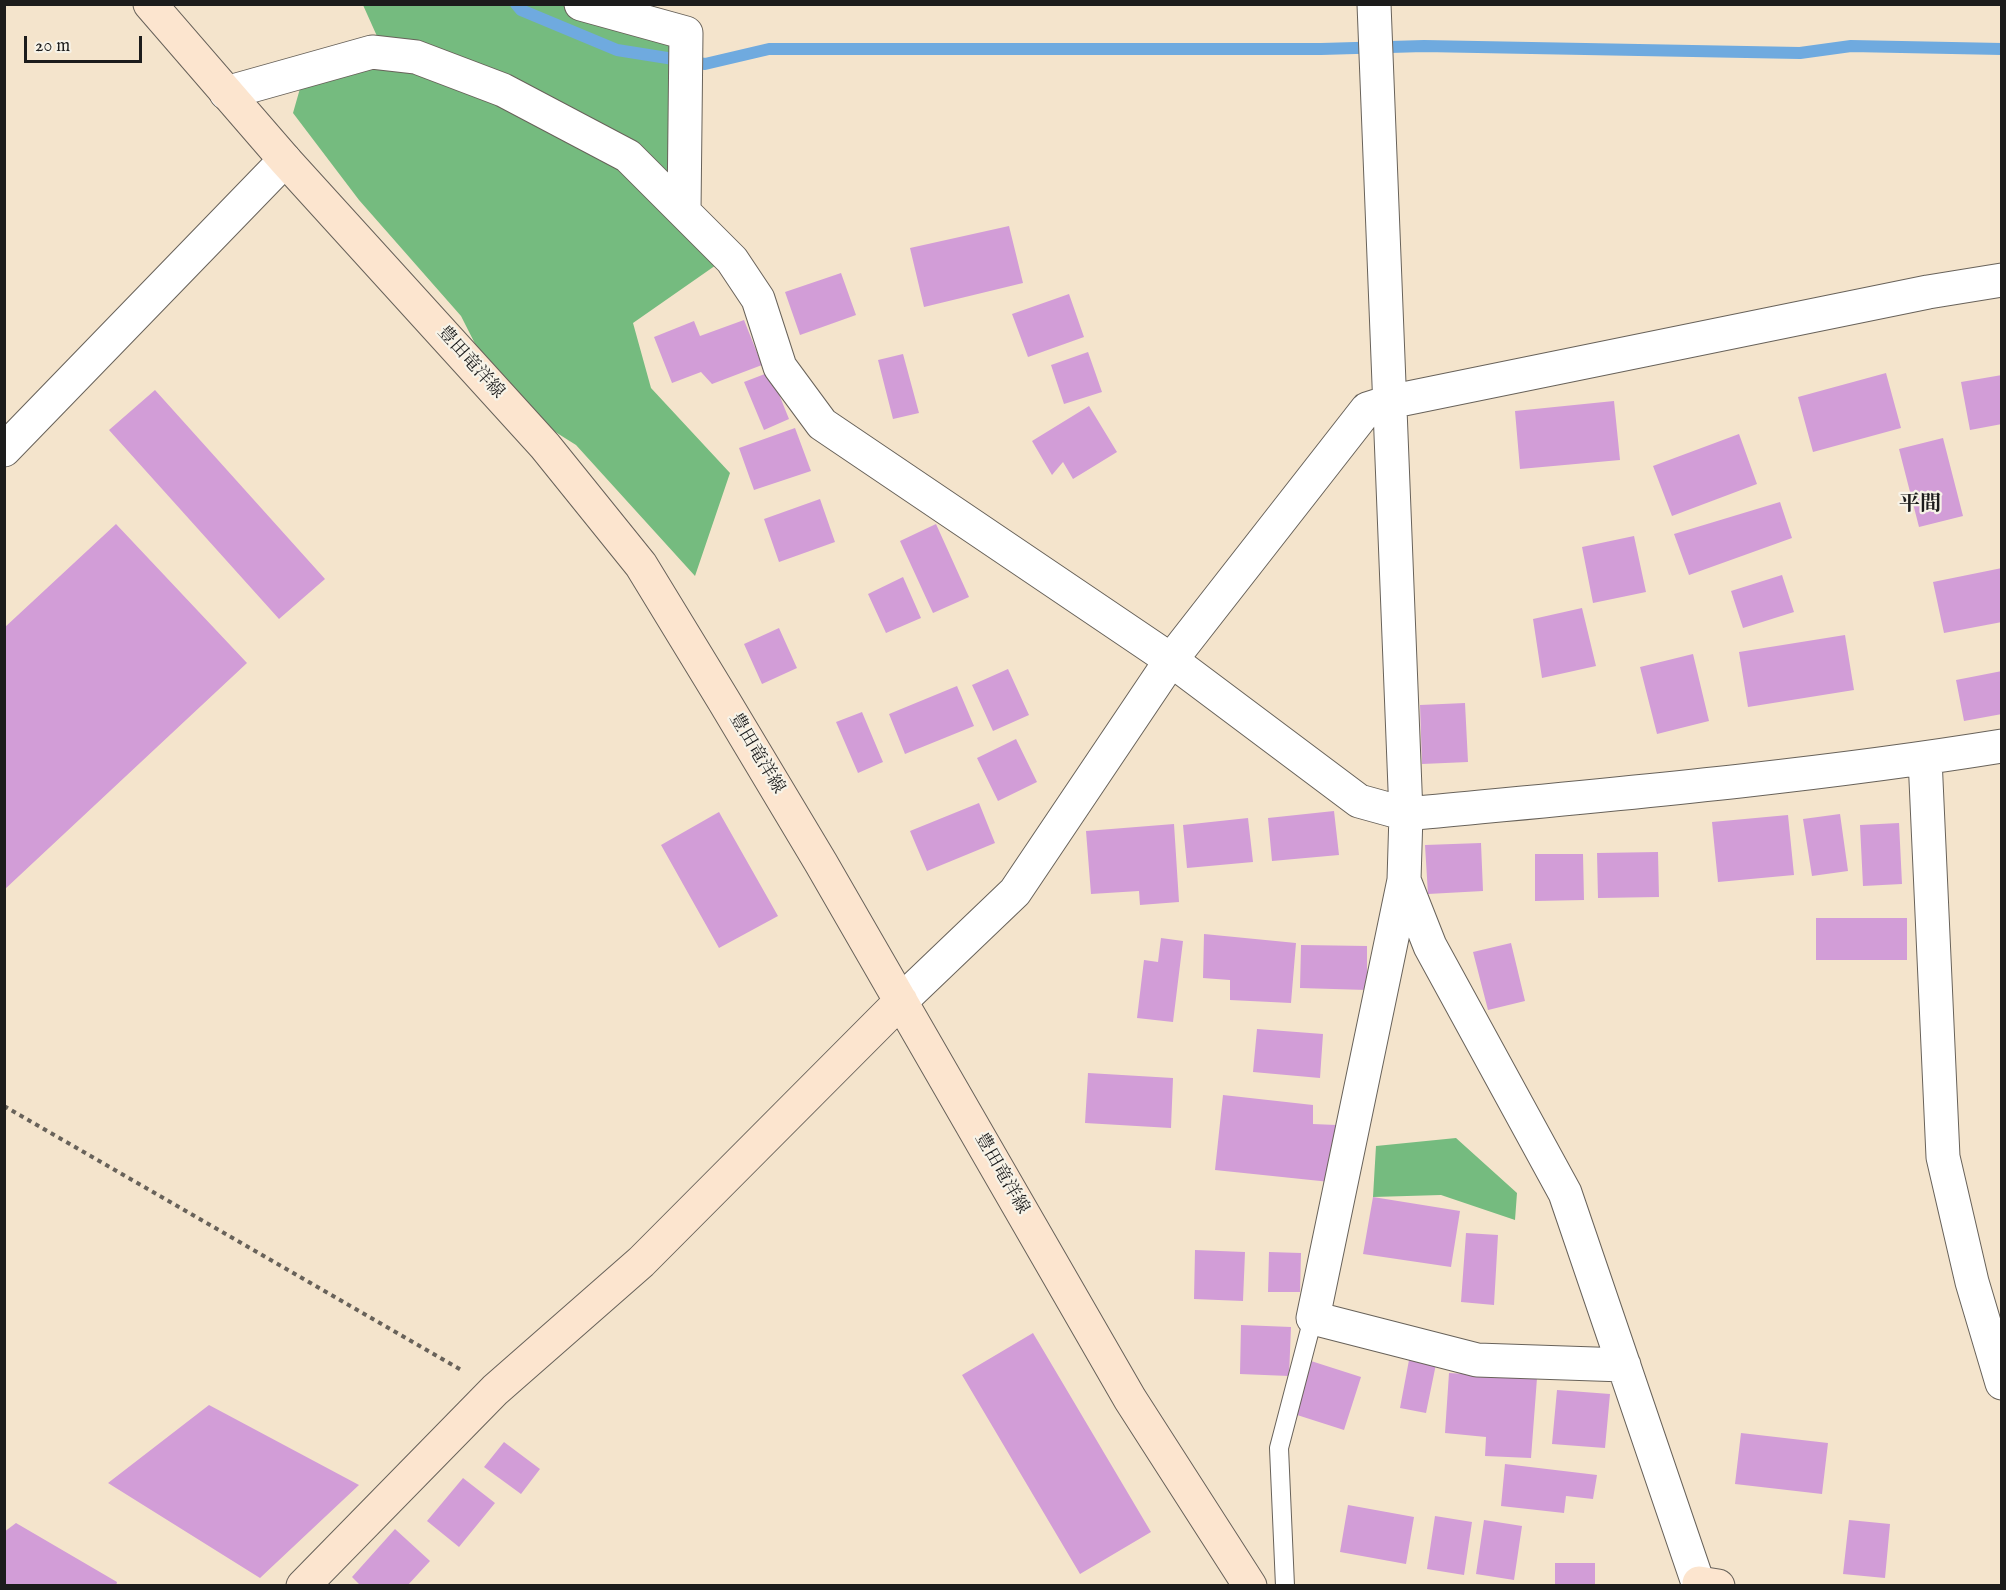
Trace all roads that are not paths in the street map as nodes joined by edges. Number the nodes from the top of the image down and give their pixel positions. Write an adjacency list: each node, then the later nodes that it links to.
1 (150, 4): 4 (main road, 豊田竜洋線)
2 (581, 4): 6 (street)
3 (1374, 4): 8 (street)
4 (226, 93): 5 (main road, 豊田竜洋線); 6 (street)
5 (285, 160): 9 (street); 15 (main road, 豊田竜洋線)
6 (684, 211): 10 (street)
7 (2001, 280): 8 (street)
8 (1389, 402): 10 (street); 13 (street)
9 (4, 450)
10 (1171, 660): 13 (street); 15 (street)
11 (2001, 746): 12 (street)
12 (1925, 758): 13 (street); 18 (street)
13 (1406, 814): 14 (street)
14 (1404, 880): 16 (street); 17 (street)
15 (901, 1001): 20 (main road); 21 (main road, 豊田竜洋線)
16 (1313, 1318): 17 (street); 22 (lane)
17 (1624, 1365): 19 (street)
18 (2001, 1383)
19 (1705, 1585)
20 (303, 1586)
21 (1250, 1586)
22 (1285, 1586)

